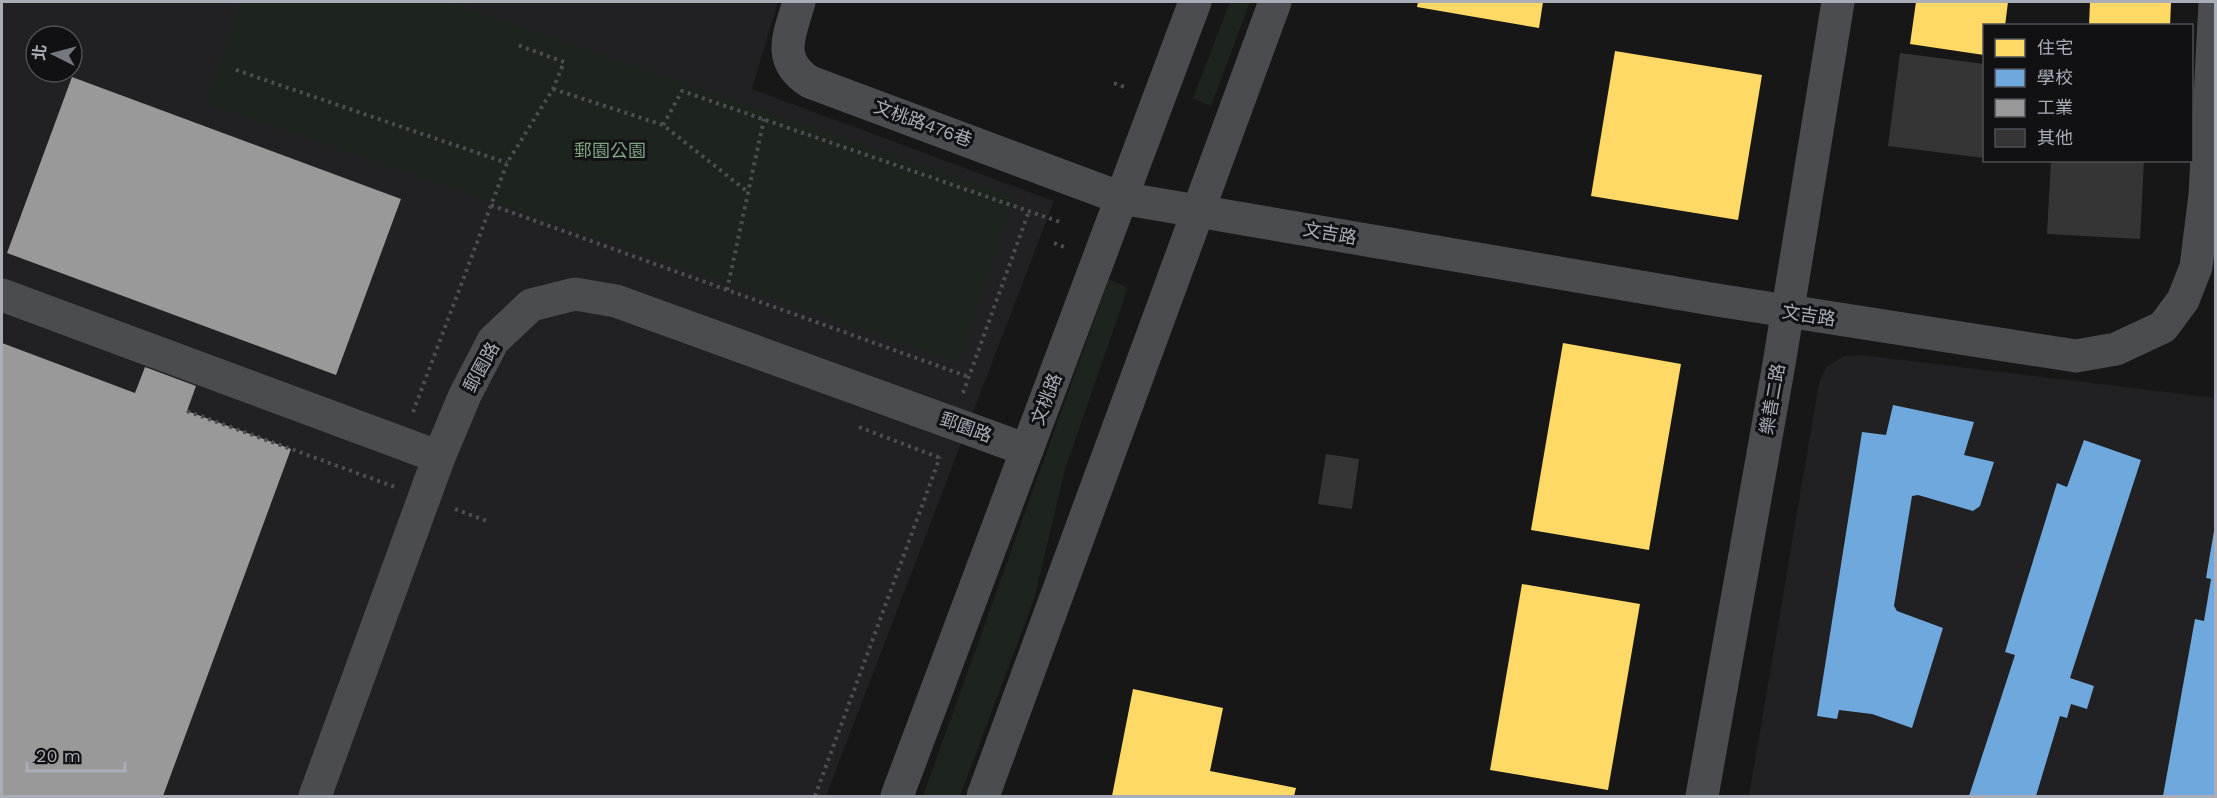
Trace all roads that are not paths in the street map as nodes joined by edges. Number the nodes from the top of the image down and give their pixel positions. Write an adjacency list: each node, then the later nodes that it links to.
1 (799, 2): 7 (street, 文桃路476巷)
2 (1195, 2): 7 (street, 文桃路)
3 (1275, 2): 8 (street)
4 (1838, 2): 10 (street, 樂善二路)
5 (2215, 2): 6 (street, 文吉路)
6 (2213, 81): 10 (street, 文吉路)
7 (1121, 198): 8 (street, 文吉路); 11 (street, 文桃路)
8 (1198, 210): 10 (street, 文吉路); 15 (street)
9 (2, 295): 12 (street)
10 (1787, 311): 16 (street, 樂善二路)
11 (1027, 450): 12 (street, 郵園路); 14 (street, 文桃路)
12 (439, 457): 13 (street, 郵園路)
13 (315, 796)
14 (897, 796)
15 (983, 796)
16 (1702, 796)

